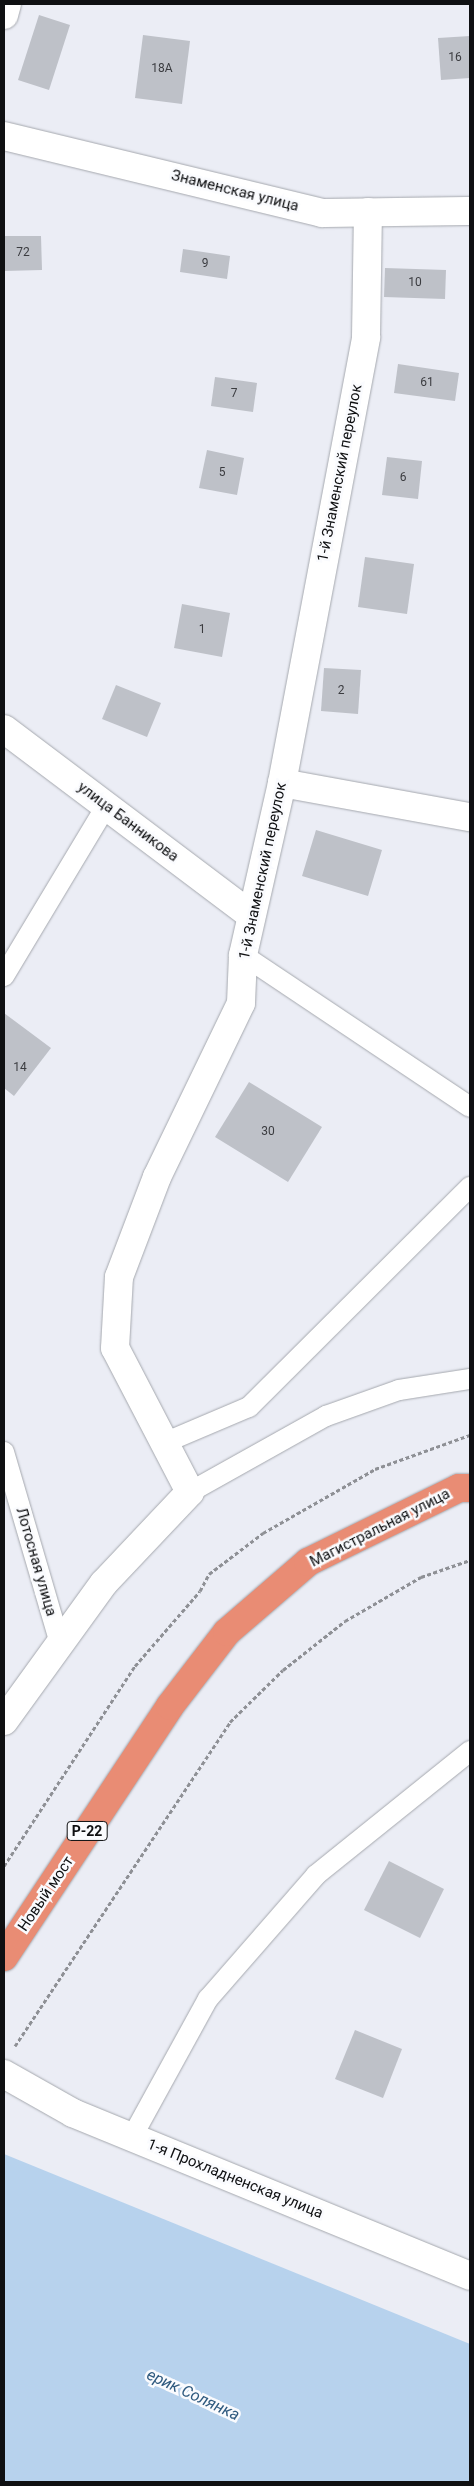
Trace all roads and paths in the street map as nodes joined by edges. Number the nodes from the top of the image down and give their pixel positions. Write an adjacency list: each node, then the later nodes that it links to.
1 (7, 4): 2 (street)
2 (4, 14)
3 (4, 136): 5 (street, Знаменская улица)
4 (470, 211): 5 (street, Знаменская улица)
5 (368, 212): 7 (street, 1-й Знаменский переулок)
6 (4, 729): 8 (street, улица Банникова)
7 (282, 783): 9 (street); 10 (street, 1-й Знаменский переулок)
8 (106, 806): 10 (street, улица Банникова); 12 (lane)
9 (470, 817)
10 (251, 915): 11 (street, 1-й Знаменский переулок)
11 (243, 955): 13 (lane); 16 (street, 1-й Знаменский переулок)
12 (4, 976)
13 (470, 1107)
14 (470, 1187): 16 (lane)
15 (470, 1379): 19 (lane)
16 (164, 1443): 19 (street, 1-й Знаменский переулок)
17 (4, 1452): 21 (lane, Лотосная улица)
18 (470, 1488): 22 (highway, Магистральная улица / Р-22)
19 (190, 1492): 21 (street)
20 (470, 1560): 26 (path)
21 (60, 1644): 23 (street)
22 (170, 1706): 25 (highway, Новый мост / Р-22)
23 (4, 1721)
24 (470, 1751): 28 (lane)
25 (4, 1957)
26 (14, 2049)
27 (4, 2074): 28 (street, 1-я Прохладненская улица)
28 (132, 2137): 29 (street, 1-я Прохладненская улица)
29 (470, 2276)

